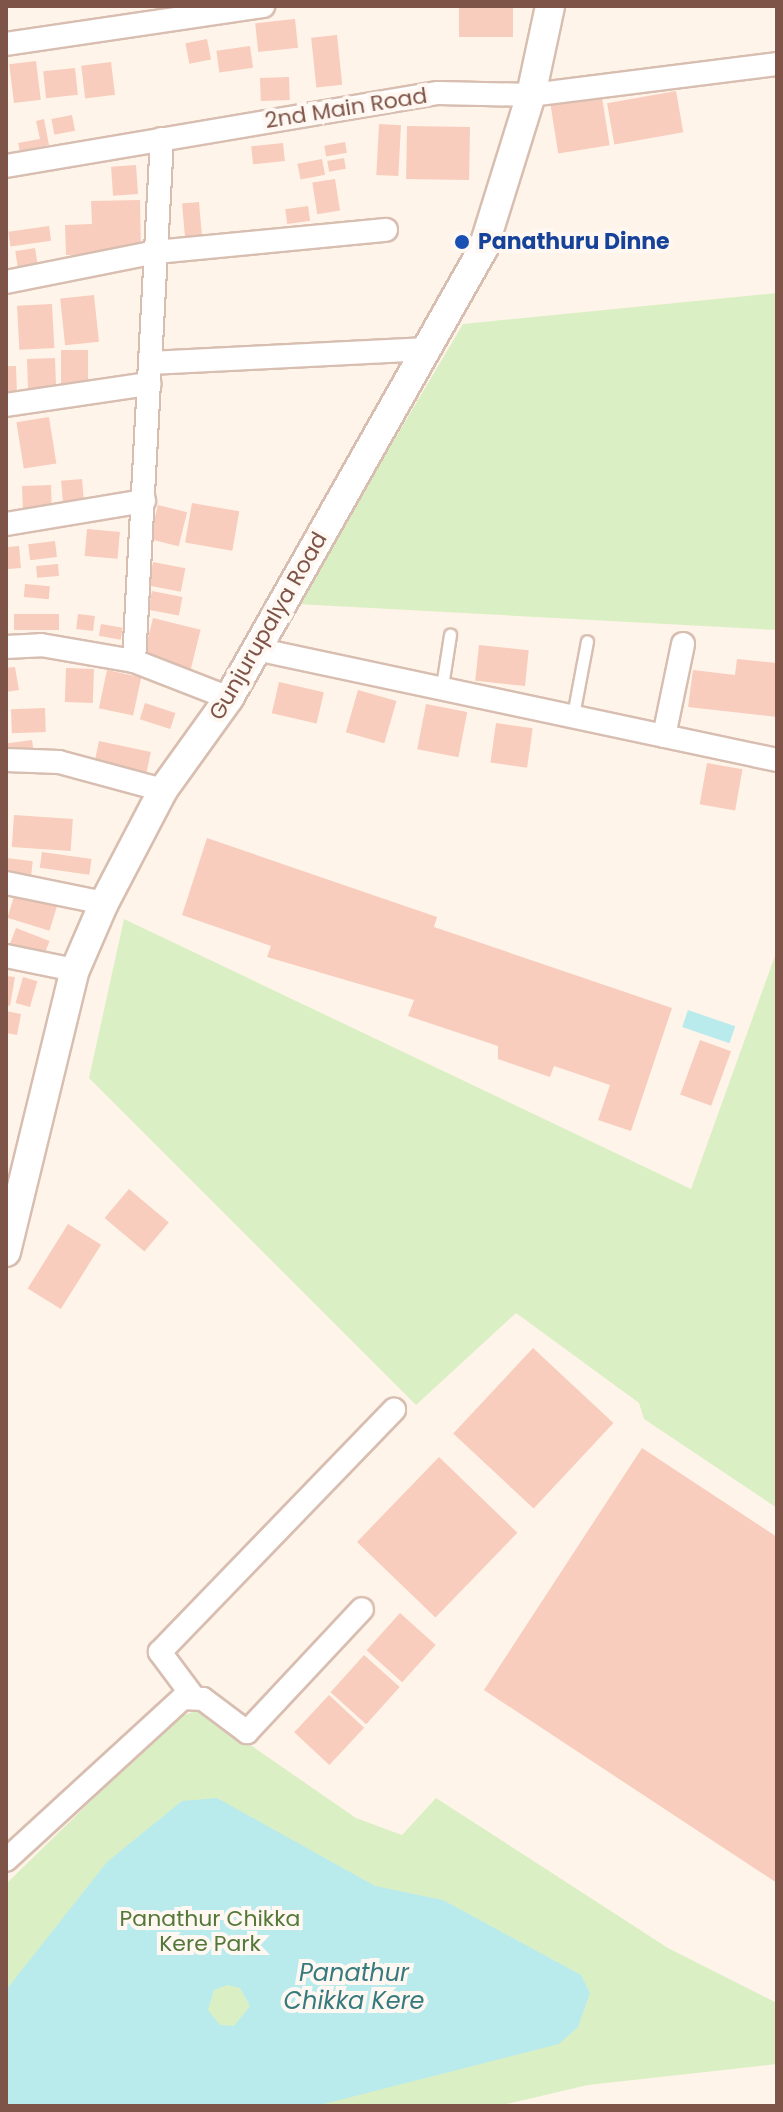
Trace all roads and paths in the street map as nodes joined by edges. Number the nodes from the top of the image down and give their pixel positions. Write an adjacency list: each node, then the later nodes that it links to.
1 (263, 6): 3 (street)
2 (550, 6): 5 (street, Gunjurupalya Road)
3 (6, 44)
4 (777, 64): 5 (street, 2nd Main Road)
5 (531, 95): 6 (street, 2nd Main Road); 11 (street, Gunjurupalya Road)
6 (162, 139): 7 (street, 2nd Main Road); 9 (street)
7 (6, 166)
8 (386, 230): 9 (street)
9 (156, 252): 10 (street); 12 (street)
10 (6, 282)
11 (427, 349): 12 (street); 20 (street, Gunjurupalya Road)
12 (150, 374): 13 (street); 14 (street)
13 (6, 405)
14 (144, 501): 15 (street); 21 (street)
15 (6, 524)
16 (450, 635): 22 (lane)
17 (587, 641): 24 (lane)
18 (683, 644): 25 (street)
19 (6, 647): 21 (street)
20 (256, 649): 22 (street); 23 (street, Gunjurupalya Road)
21 (134, 661): 23 (street)
22 (442, 686): 24 (street)
23 (229, 698): 28 (street, Gunjurupalya Road)
24 (573, 715): 25 (street)
25 (664, 736): 27 (street)
26 (6, 760): 28 (street)
27 (777, 760)
28 (163, 790): 30 (street, Gunjurupalya Road)
29 (6, 883): 30 (street)
30 (104, 903): 32 (street, Gunjurupalya Road)
31 (6, 956): 32 (street)
32 (75, 970): 33 (street, Gunjurupalya Road)
33 (6, 1252)
34 (394, 1410): 36 (street)
35 (362, 1609): 36 (street)
36 (192, 1695): 37 (street)
37 (6, 1860)

